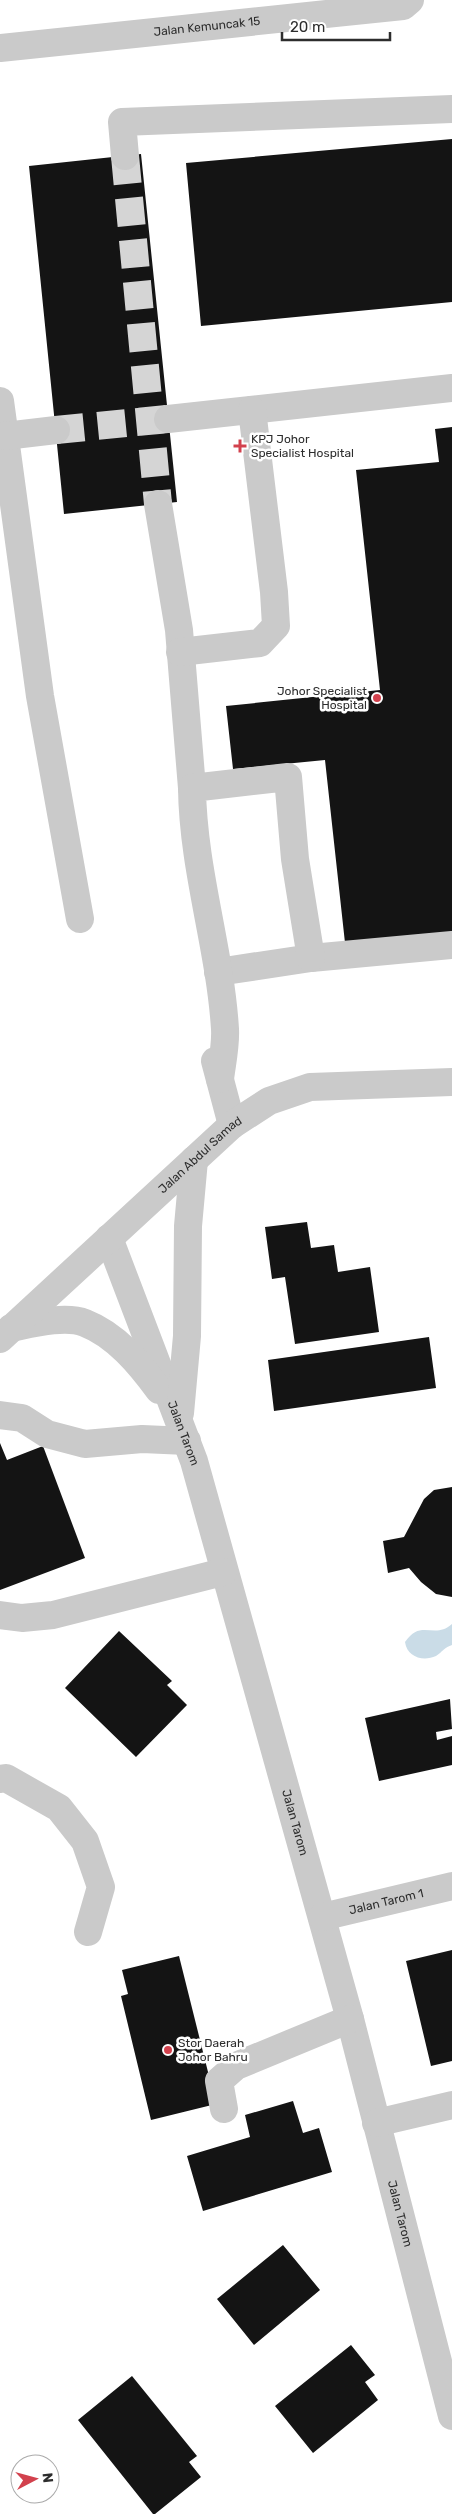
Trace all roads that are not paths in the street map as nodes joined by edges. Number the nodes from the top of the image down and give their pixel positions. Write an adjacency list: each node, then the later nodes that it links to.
1 (410, 0): 2 (street, Jalan Kemuncak 15)
2 (0, 48)
3 (452, 109): 4 (street)
4 (125, 156)
5 (452, 388): 7 (street)
6 (0, 401): 10 (street)
7 (252, 410): 8 (street); 12 (street)
8 (168, 419)
9 (56, 430): 10 (street)
10 (5, 436): 15 (street)
11 (158, 504): 12 (street)
12 (180, 652): 13 (street)
13 (192, 788): 14 (street); 17 (street)
14 (205, 900): 18 (street); 19 (street)
15 (80, 919)
16 (452, 945): 17 (street)
17 (311, 958): 18 (street)
18 (218, 972): 19 (street)
19 (220, 1079): 21 (street)
20 (452, 1082): 21 (street, Jalan Abdul Samad)
21 (232, 1125): 22 (street, Jalan Abdul Samad)
22 (194, 1160): 23 (street, Jalan Abdul Samad); 26 (street)
23 (109, 1238): 24 (street, Jalan Abdul Samad); 26 (street, Jalan Tarom)
24 (6, 1334): 26 (street)
25 (0, 1415): 26 (street)
26 (183, 1431): 27 (street, Jalan Tarom)
27 (223, 1572): 28 (street); 31 (street, Jalan Tarom)
28 (0, 1615)
29 (0, 1779): 32 (street)
30 (452, 1886): 31 (street, Jalan Tarom 1)
31 (322, 1917): 33 (street, Jalan Tarom)
32 (88, 1932)
33 (350, 2019): 35 (street); 36 (street, Jalan Tarom)
34 (452, 2105): 36 (street)
35 (224, 2109)
36 (376, 2123): 37 (street, Jalan Tarom)
37 (452, 2416)

